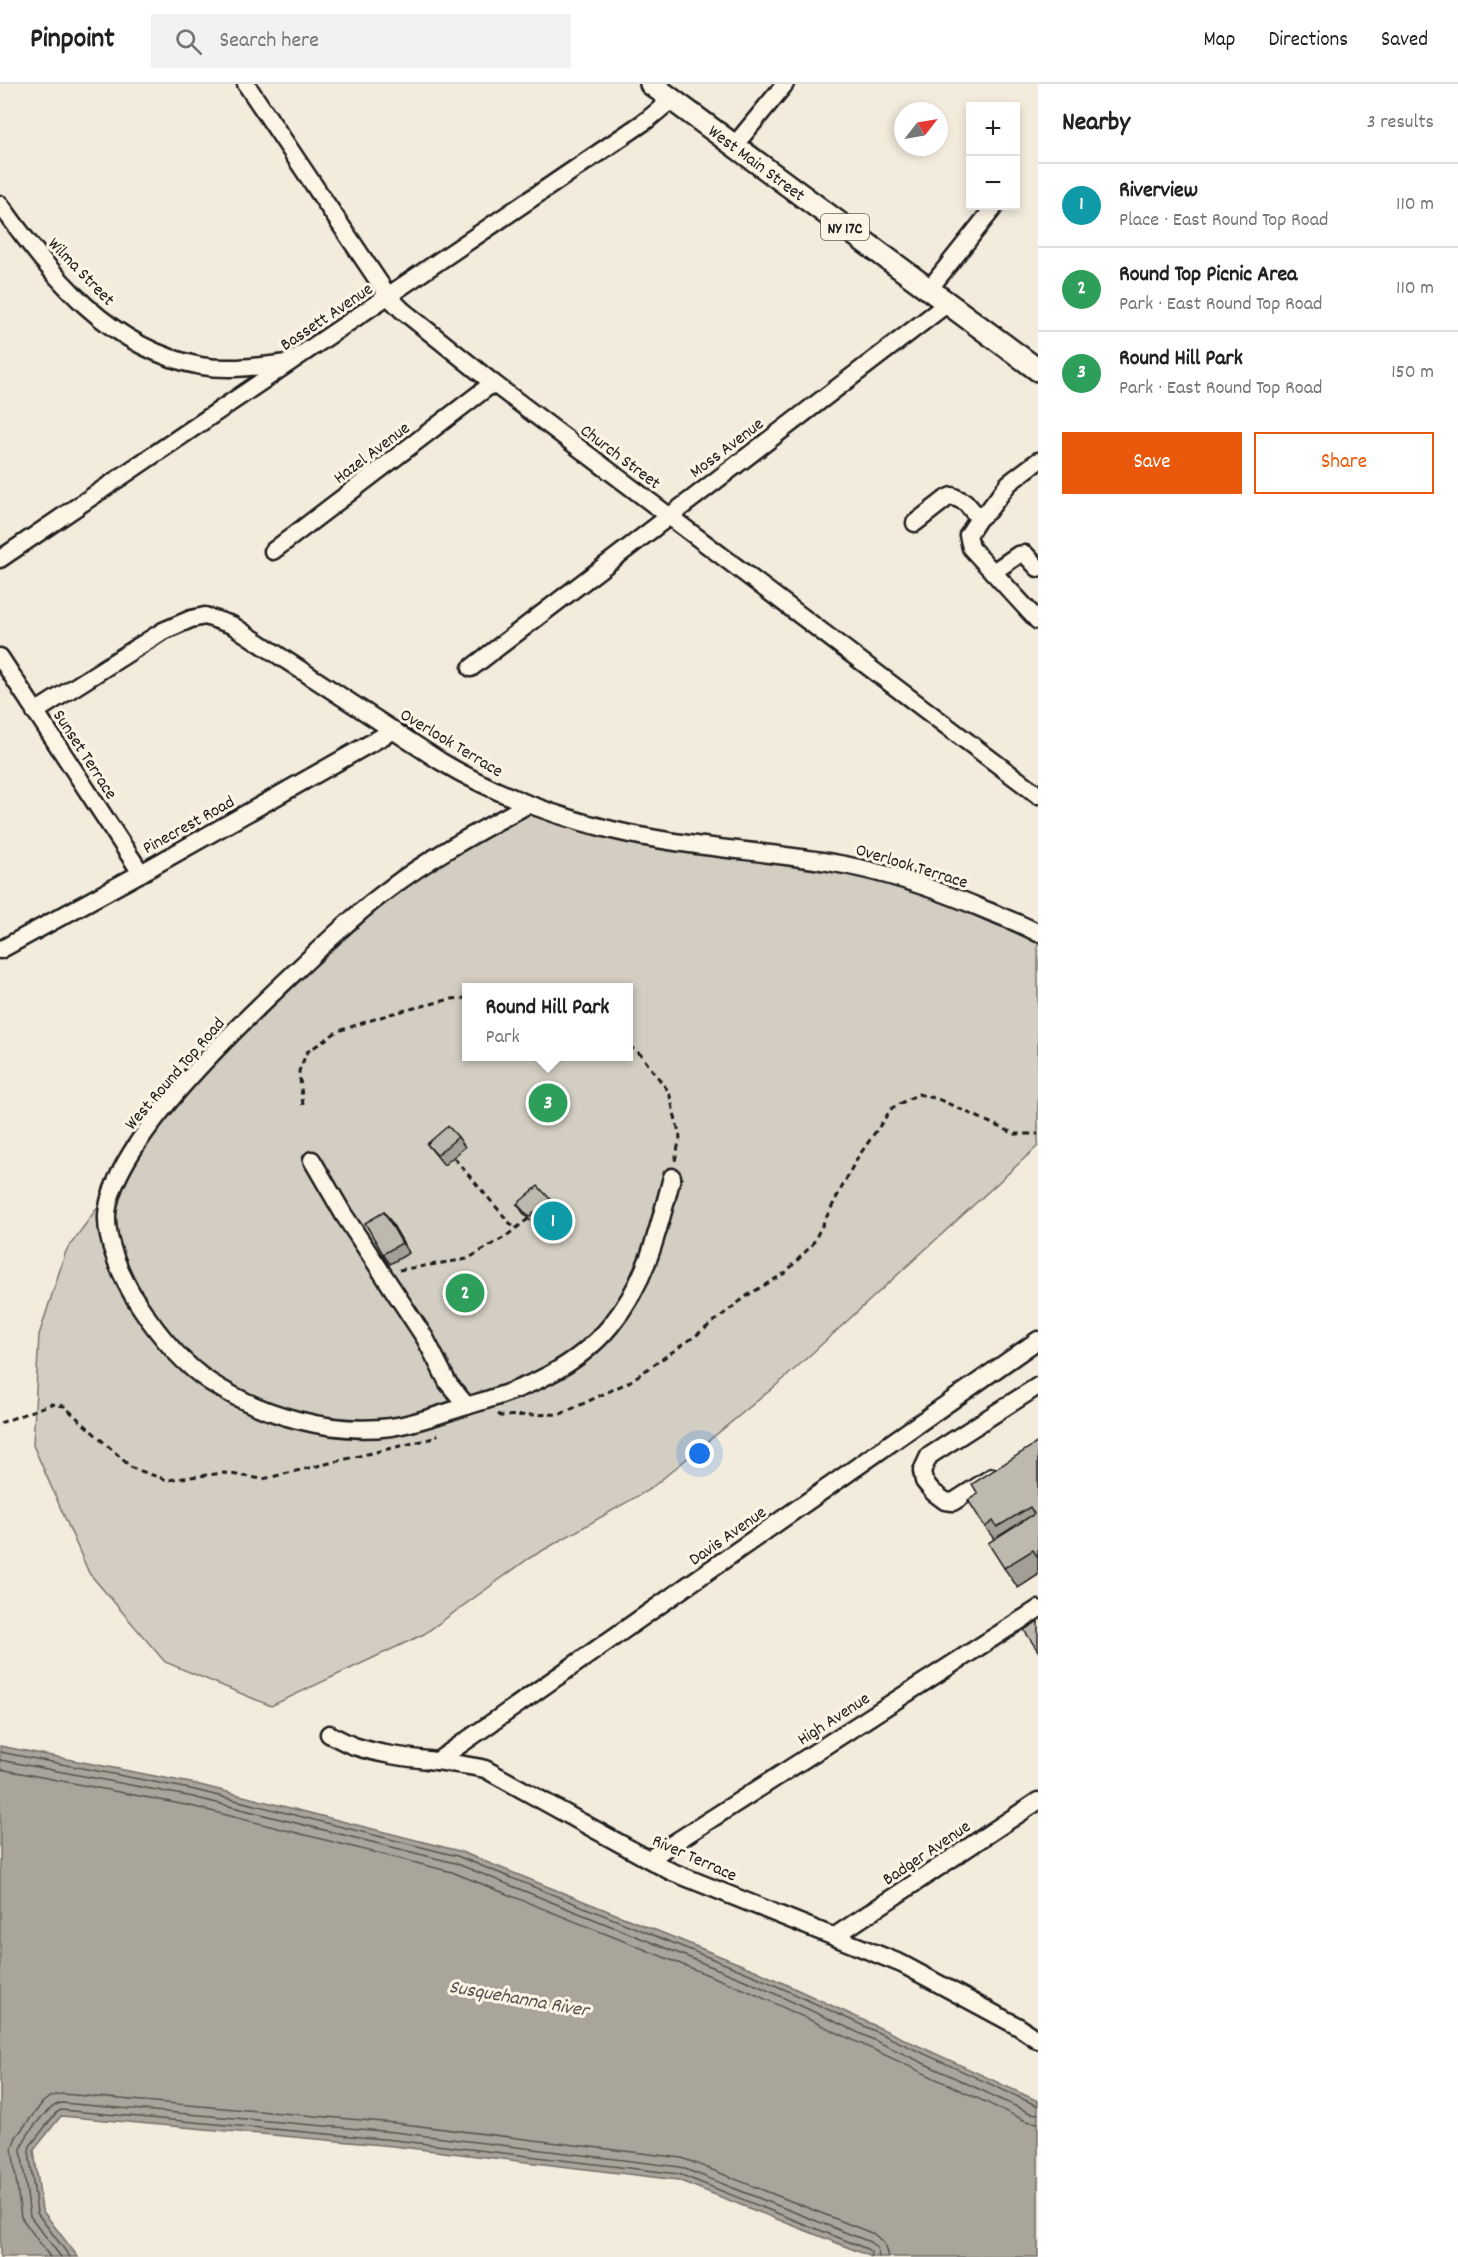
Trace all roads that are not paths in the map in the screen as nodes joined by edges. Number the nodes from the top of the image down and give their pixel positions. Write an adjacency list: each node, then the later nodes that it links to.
1 (246, 84): 9 (street, Church Street)
2 (651, 84): 4 (main road, West Main Street / NY 17C)
3 (785, 84): 5 (street)
4 (671, 100): 5 (main road, West Main Street / NY 17C); 9 (street, Bassett Avenue)
5 (734, 146): 8 (main road, West Main Street / NY 17C)
6 (0, 204): 11 (street, Wilma Street)
7 (992, 210): 8 (street)
8 (930, 288): 10 (main road, West Main Street / NY 17C)
9 (389, 297): 11 (street, Bassett Avenue); 13 (street, Church Street)
10 (948, 303): 12 (main road, West Main Street / NY 17C); 15 (street, Moss Avenue)
11 (292, 362): 19 (street, Bassett Avenue)
12 (1038, 370)
13 (493, 383): 15 (street, Church Street); 18 (street, Hazel Avenue)
14 (1038, 461): 16 (street)
15 (668, 516): 24 (street, Moss Avenue); 27 (street, Church Street)
16 (978, 518): 17 (street); 21 (street)
17 (915, 523)
18 (273, 551)
19 (0, 559)
20 (1038, 568): 21 (street)
21 (993, 572): 22 (street)
22 (1038, 621)
23 (0, 657): 25 (street, Sunset Terrace)
24 (471, 668)
25 (35, 712): 26 (street, Overlook Terrace); 29 (street, Sunset Terrace)
26 (394, 730): 28 (street, Overlook Terrace); 29 (street, Pinecrest Road)
27 (1038, 795)
28 (527, 806): 30 (street, Overlook Terrace); 36 (street, West Round Top Road)
29 (141, 873): 31 (street, Pinecrest Road)
30 (1035, 928)
31 (0, 950)
32 (312, 1160): 36 (street)
33 (672, 1177): 36 (street, West Round Top Road)
34 (1038, 1340): 40 (street, Davis Avenue)
35 (1038, 1386): 37 (street)
36 (475, 1403)
37 (1010, 1465)
38 (1038, 1609): 42 (street, High Avenue)
39 (329, 1734): 40 (street, River Terrace)
40 (437, 1761): 42 (street, River Terrace)
41 (1038, 1800): 43 (street, Badger Avenue)
42 (649, 1859): 43 (street, River Terrace)
43 (835, 1936): 44 (street, River Terrace)
44 (1038, 2040)

